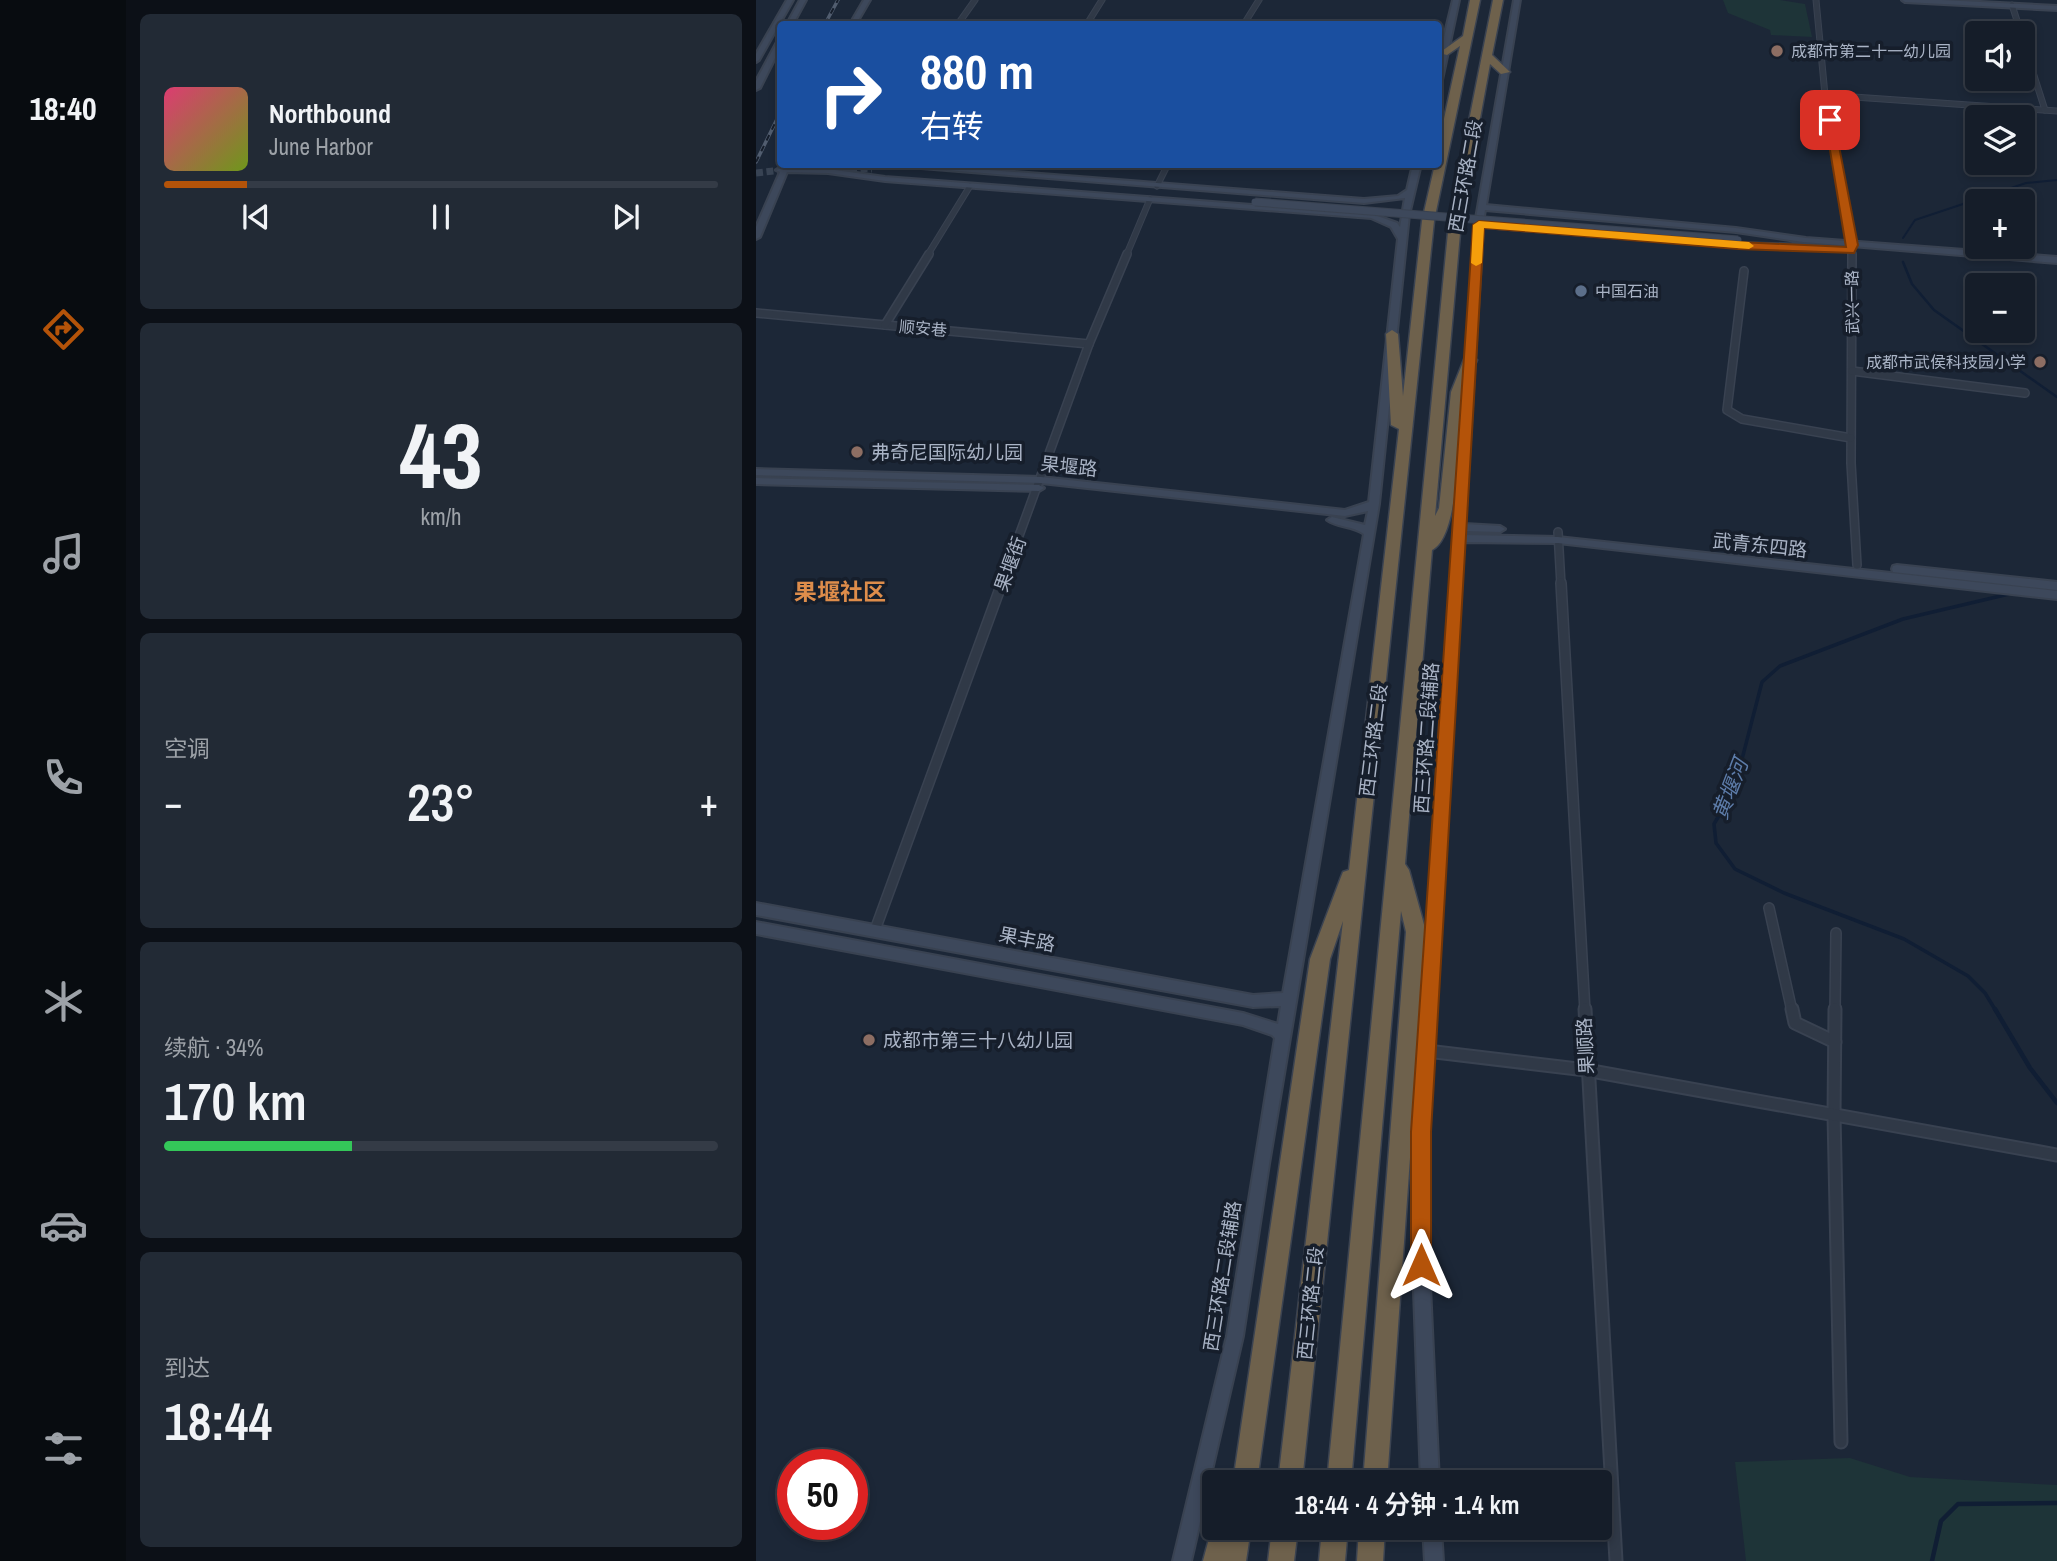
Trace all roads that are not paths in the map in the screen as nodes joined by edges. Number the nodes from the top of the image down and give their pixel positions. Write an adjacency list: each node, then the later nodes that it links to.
1 (790, 0): 17 (street)
2 (803, 0): 18 (street)
3 (862, 0): 19 (street)
4 (867, 0): 20 (street)
5 (975, 0): 21 (street)
6 (1101, 0): 22 (street)
7 (1259, 0): 23 (street)
8 (1456, 0): 28 (street)
9 (1475, 0): 26 (highway, 西三环路二段)
10 (1498, 0): 29 (highway, 西三环路二段)
11 (1517, 0): 32 (street, 西三环路二段辅路)
12 (1816, 0): 35 (street, 武兴一路)
13 (1905, 0): 15 (street)
14 (1954, 0): 16 (street)
15 (2012, 5): 16 (street); 24 (street)
16 (2057, 6)
17 (778, 21)
18 (792, 21)
19 (852, 21)
20 (852, 21)
21 (960, 21)
22 (1089, 21)
23 (1246, 21)
24 (2017, 21)
25 (777, 23): 30 (street)
26 (1467, 37): 28 (highway); 38 (highway, 西三环路二段)
27 (777, 48): 34 (street)
28 (1444, 53): 31 (street)
29 (1487, 55): 32 (highway); 81 (highway, 西三环路二段)
30 (756, 60)
31 (1442, 62)
32 (1505, 72): 56 (street, 西三环路二段辅路)
33 (2035, 79): 36 (street)
34 (756, 88)
35 (1825, 95): 36 (street); 62 (street, 武兴一路)
36 (2045, 110): 37 (street)
37 (2057, 111)
38 (1442, 155)
39 (784, 168): 57 (street)
40 (784, 168): 59 (street)
41 (795, 168): 48 (street)
42 (1166, 168): 50 (street)
43 (1416, 168): 52 (street, 西三环路二段辅路)
44 (1439, 168): 73 (highway, 西三环路二段)
45 (872, 169): 46 (street); 49 (main road)
46 (1041, 178): 47 (street); 49 (street)
47 (1124, 183): 49 (street); 50 (street)
48 (971, 186): 51 (street); 66 (street)
49 (1067, 186): 51 (street); 53 (street); 55 (main road)
50 (1157, 186): 52 (street)
51 (1029, 190): 53 (street)
52 (1411, 191): 60 (street, 西三环路二段辅路)
53 (1113, 197): 54 (street)
54 (1150, 199): 60 (street); 68 (street, 果堰街)
55 (1255, 200): 61 (street, bridge)
56 (1481, 207): 58 (street, 西三环路二段辅路); 61 (street)
57 (756, 223)
58 (1479, 225): 61 (street); 69 (street, 西三环路二段辅路)
59 (756, 237)
60 (1402, 238): 67 (street, 西三环路二段辅路)
61 (1808, 243): 62 (street)
62 (1852, 247): 63 (street); 70 (street, 武兴一路)
63 (2057, 263)
64 (1744, 271): 72 (street)
65 (756, 313): 66 (street, 顺安巷)
66 (885, 325): 68 (street, 顺安巷)
67 (1392, 334): 73 (highway); 77 (street, 西三环路二段辅路)
68 (1090, 344): 76 (street, 果堰街)
69 (1470, 360): 78 (street, 西三环路二段辅路); 81 (highway)
70 (1852, 371): 71 (street); 72 (street, 武兴一路)
71 (2025, 393)
72 (1852, 438): 82 (street, 武兴一路)
73 (1402, 471): 85 (highway, 西三环路二段)
74 (756, 472): 76 (street, 果堰路)
75 (756, 481): 76 (street, 果堰路)
76 (1040, 484): 77 (street, 果堰路); 79 (street, 果堰路); 90 (street, 果堰街)
77 (1374, 504): 79 (street, 西三环路二段辅路)
78 (1460, 532): 80 (street, 武青东四路); 95 (street, 西三环路二段辅路)
79 (1369, 533): 92 (street, 西三环路二段辅路)
80 (1558, 536): 82 (main road, 武青东四路); 84 (street, 武青东四路); 96 (street, 果顺路)
81 (1424, 564): 86 (highway, 西三环路二段)
82 (1857, 565): 83 (main road, 武青东四路)
83 (2057, 586)
84 (2057, 595)
85 (1360, 851): 99 (highway); 103 (highway, 西三环路二段)
86 (1397, 858): 104 (highway, 西三环路二段); 105 (highway)
87 (1769, 908): 94 (street)
88 (756, 909): 90 (street, 果丰路)
89 (756, 928): 93 (street, 果丰路)
90 (875, 930): 92 (street, 果丰路)
91 (1836, 933): 94 (street)
92 (1291, 997): 93 (street, 西三环路二段辅路)
93 (1284, 1038): 114 (street, 西三环路二段辅路)
94 (1835, 1042): 97 (street)
95 (1427, 1051): 96 (street); 106 (street, 西三环路二段辅路)
96 (1586, 1070): 97 (street); 122 (street, 果顺路)
97 (1834, 1115): 98 (street); 100 (street)
98 (2057, 1155)
99 (1259, 1385): 101 (highway); 102 (highway)
100 (1841, 1442)
101 (1238, 1470)
102 (1247, 1470)
103 (1291, 1470)
104 (1340, 1470)
105 (1376, 1470)
106 (1430, 1470)
107 (1221, 1540): 115 (highway)
108 (1236, 1540): 116 (highway)
109 (1284, 1540): 117 (highway)
110 (1334, 1540): 118 (highway)
111 (1371, 1540): 119 (highway)
112 (1373, 1540): 120 (highway)
113 (1433, 1540): 121 (main road)
114 (1182, 1561)
115 (1216, 1561)
116 (1233, 1561)
117 (1281, 1561)
118 (1332, 1561)
119 (1370, 1561)
120 (1375, 1561)
121 (1434, 1561)
122 (1616, 1561)

